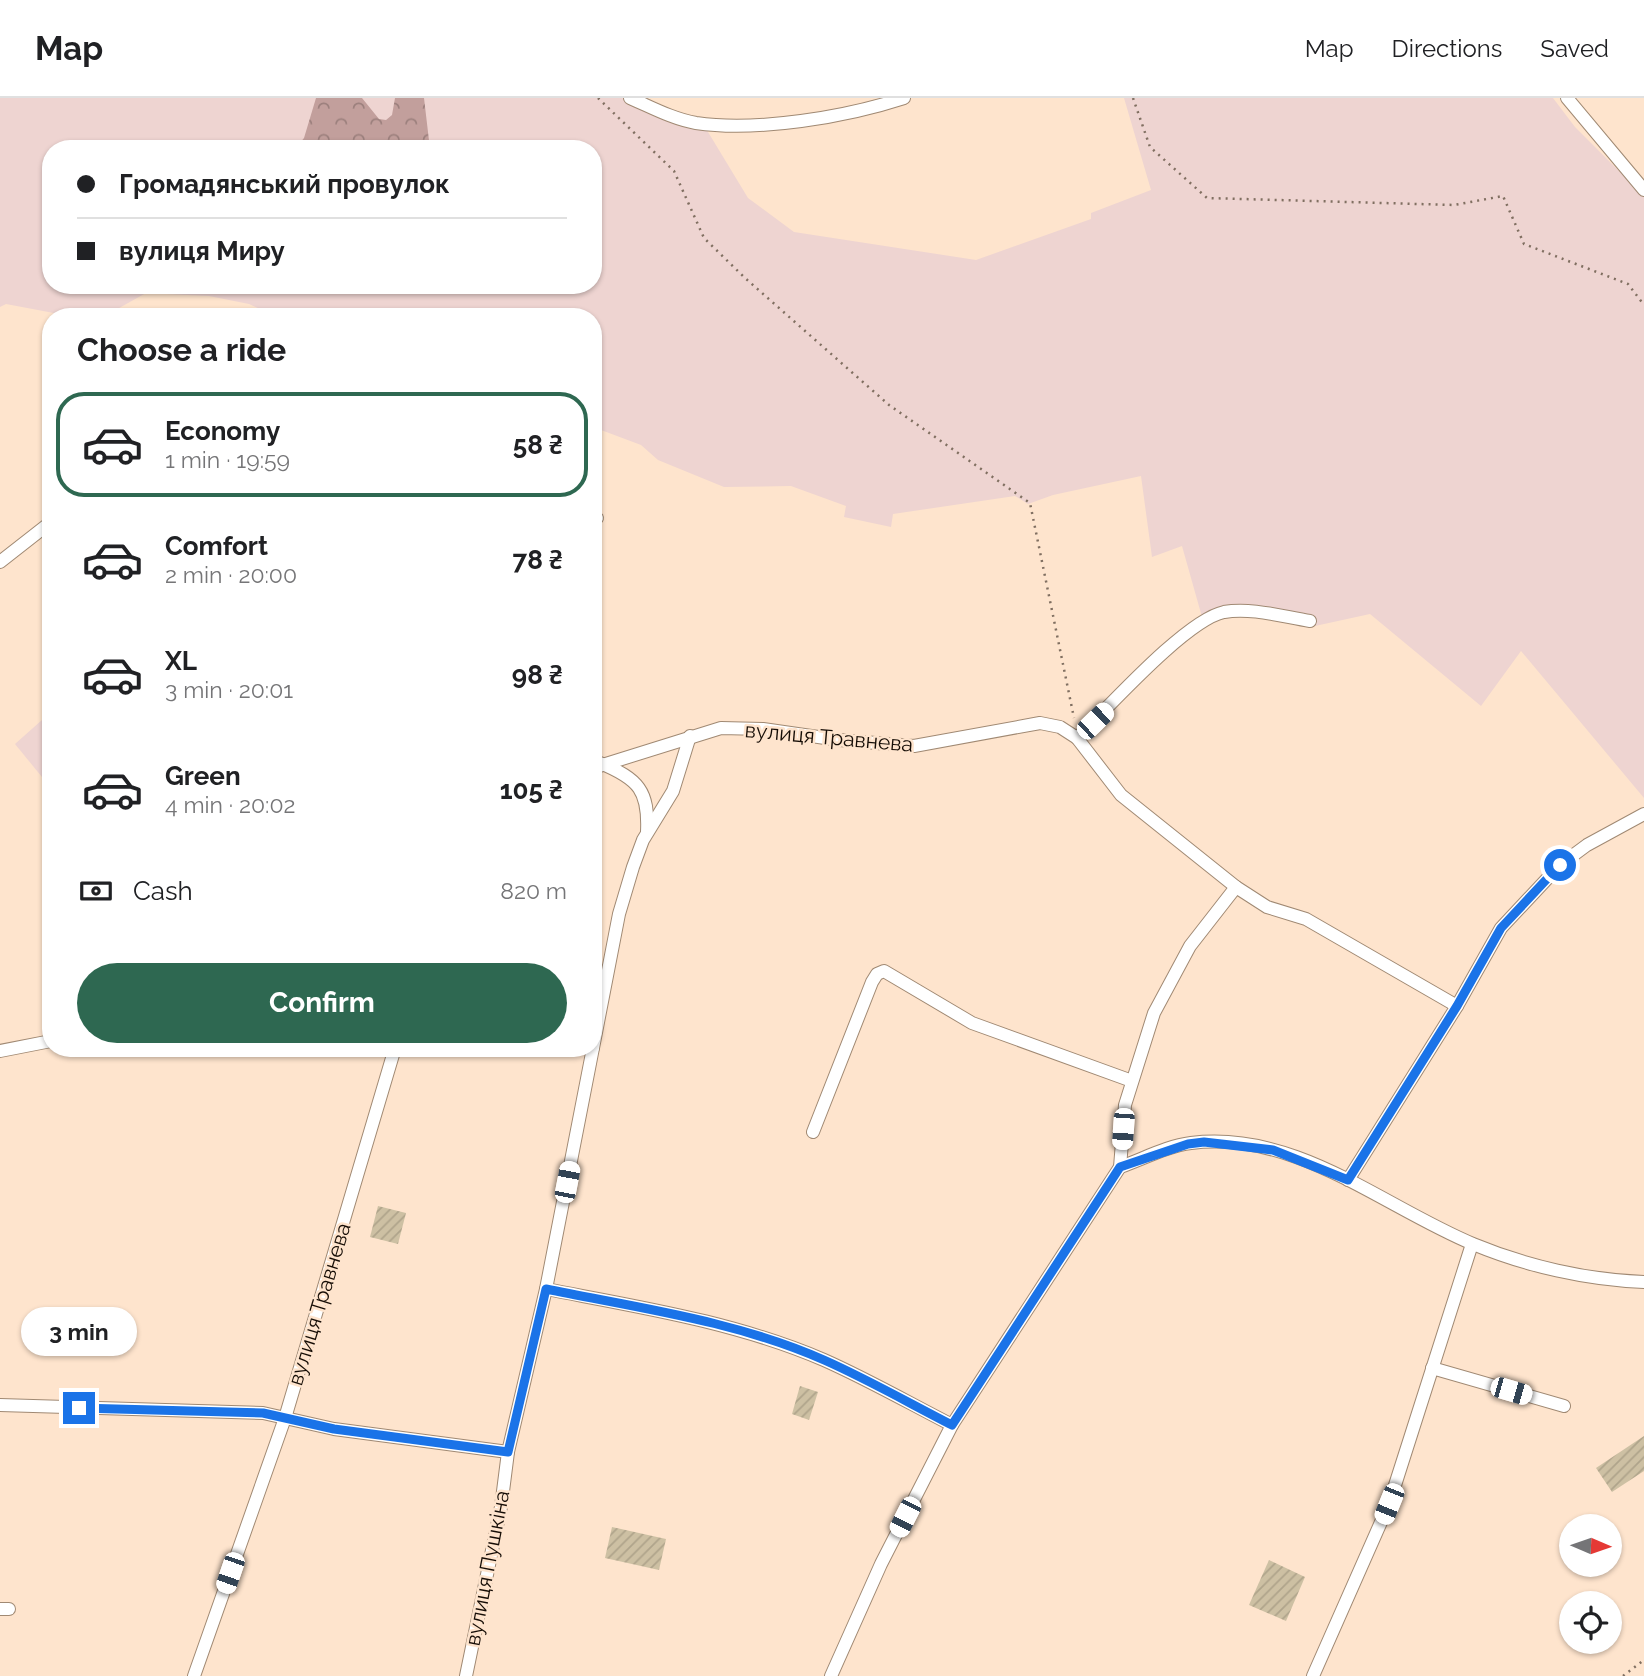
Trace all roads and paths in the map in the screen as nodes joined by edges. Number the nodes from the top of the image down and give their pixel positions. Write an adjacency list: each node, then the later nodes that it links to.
1 (598, 98): 12 (path)
2 (630, 98): 3 (street)
3 (904, 98)
4 (1133, 98): 7 (path)
5 (1567, 98): 6 (street)
6 (1644, 190)
7 (1644, 305)
8 (42, 529): 9 (street)
9 (0, 562)
10 (1310, 621): 12 (street)
11 (690, 736): 12 (street, вулиця Травнева); 13 (street, вулиця Травнева); 16 (street, вулиця Пушкіна)
12 (1077, 738): 17 (street)
13 (602, 762)
14 (602, 766): 16 (street)
15 (1644, 814): 19 (street)
16 (647, 834): 18 (street, вулиця Пушкіна)
17 (1236, 887): 19 (street); 24 (street)
18 (602, 1004)
19 (1457, 1006): 27 (street)
20 (42, 1043): 21 (street)
21 (0, 1051)
22 (392, 1057): 34 (street, вулиця Травнева)
23 (591, 1057): 30 (street, вулиця Пушкіна)
24 (1132, 1081): 25 (street); 26 (street)
25 (813, 1132)
26 (1120, 1167): 27 (street); 35 (street)
27 (1348, 1180): 28 (street)
28 (1472, 1244): 29 (street); 31 (street)
29 (1644, 1282)
30 (546, 1289): 35 (street); 36 (street, вулиця Пушкіна)
31 (1432, 1368): 33 (street); 41 (street)
32 (0, 1405): 34 (street)
33 (1564, 1406)
34 (285, 1418): 36 (street); 38 (street, вулиця Травнева)
35 (952, 1425): 40 (street)
36 (508, 1452): 39 (street, вулиця Пушкіна)
37 (1644, 1660): 42 (path)
38 (194, 1676)
39 (467, 1676)
40 (831, 1676)
41 (1313, 1676)
42 (1623, 1676)

